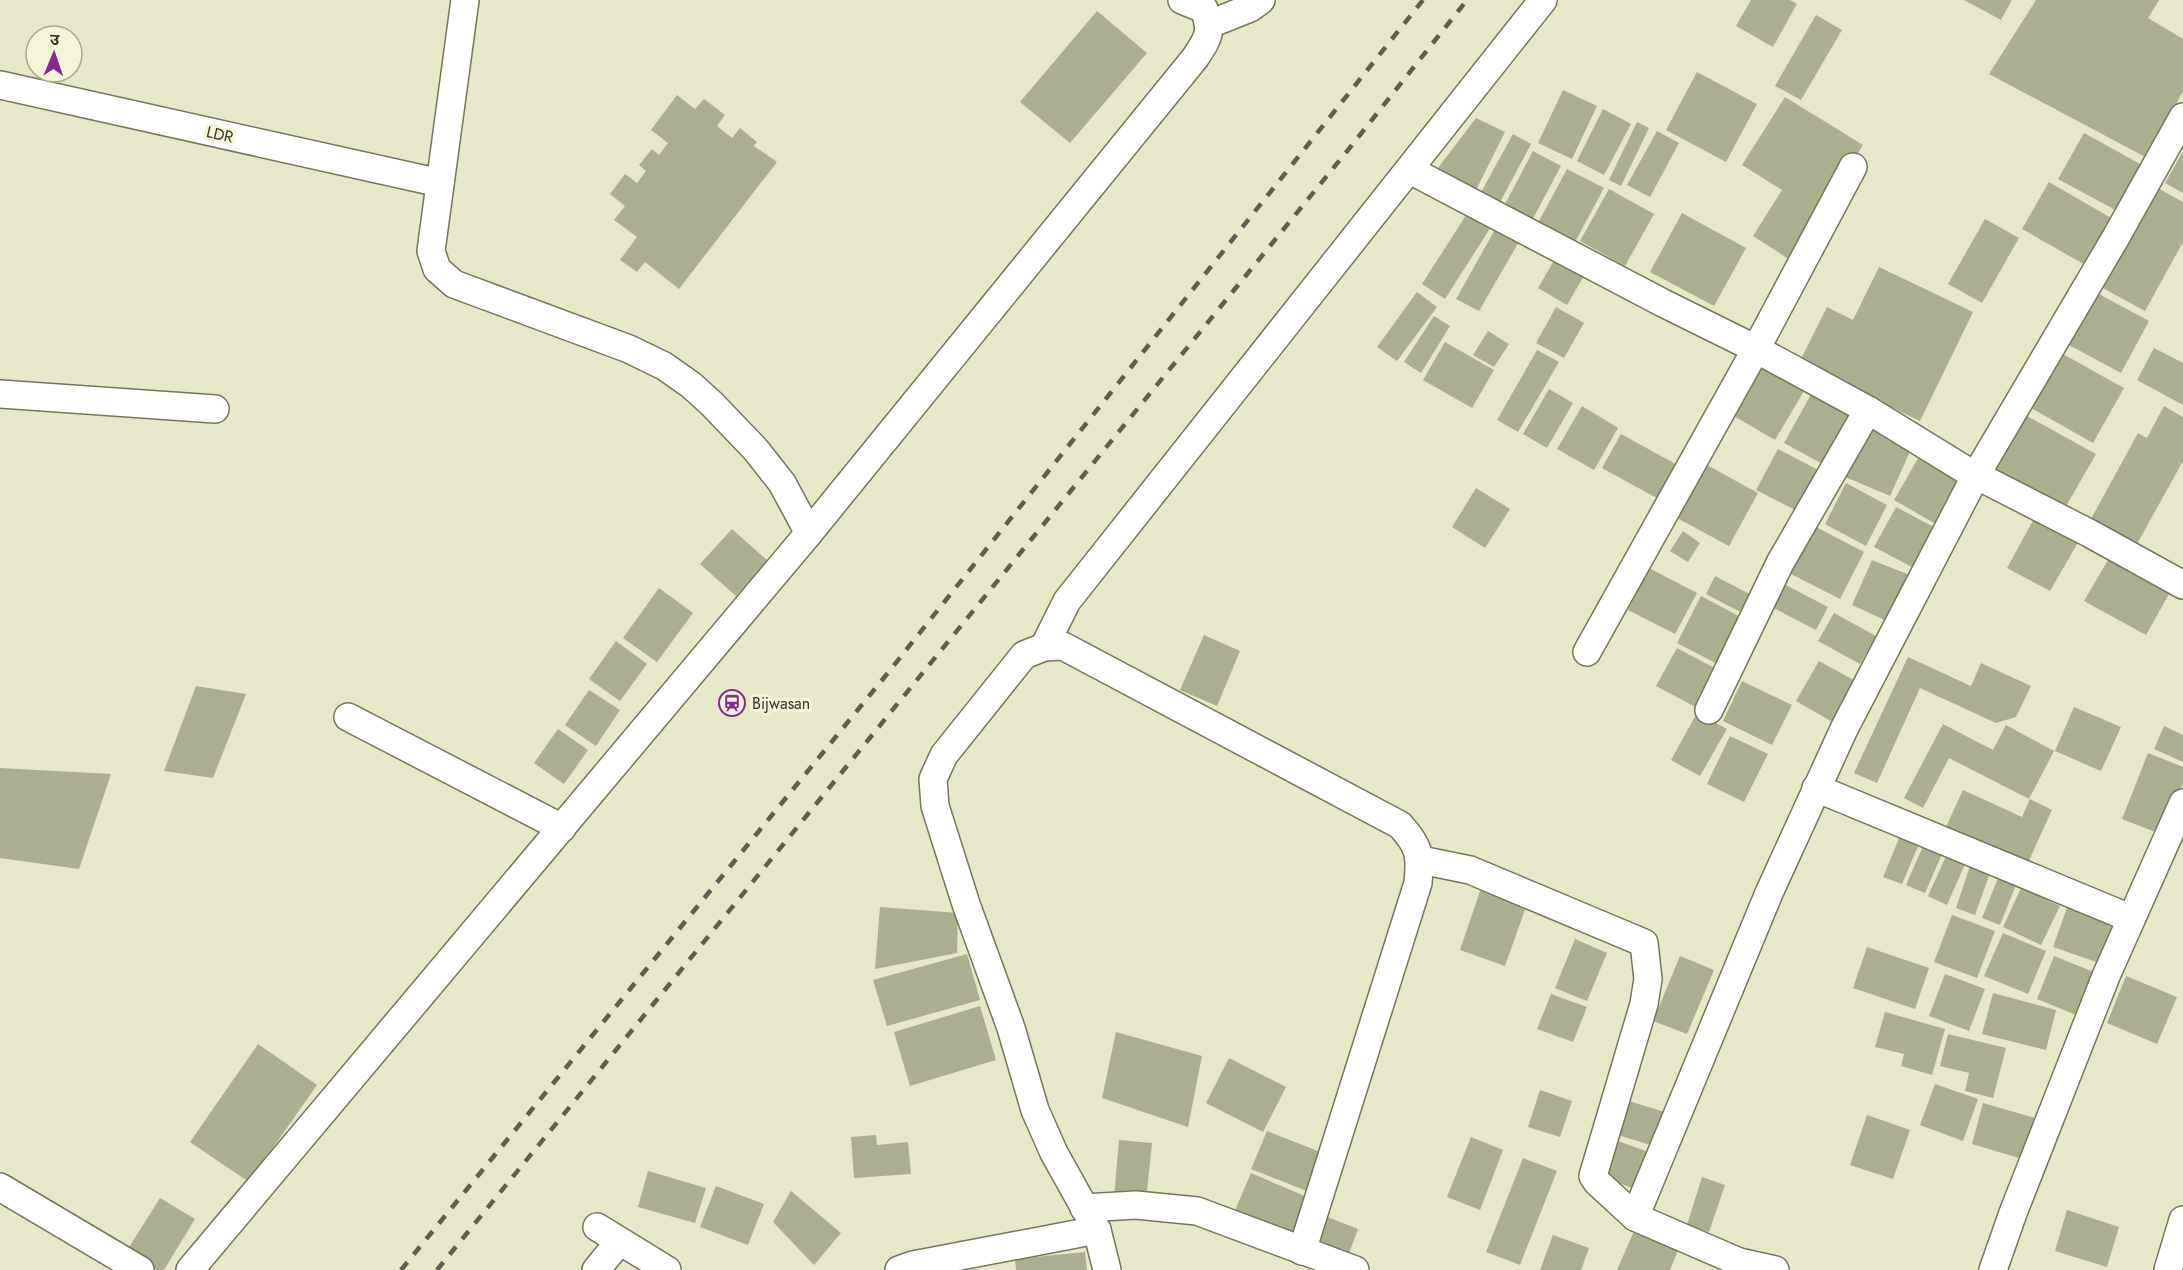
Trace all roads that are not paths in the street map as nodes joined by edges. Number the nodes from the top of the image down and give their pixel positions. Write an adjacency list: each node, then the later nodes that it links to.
1 (465, 0): 10 (street)
2 (1182, 0): 5 (street)
3 (1261, 0): 5 (street)
4 (1543, 0): 9 (street)
5 (1210, 24): 16 (street)
6 (0, 85): 10 (street, LDR)
7 (2183, 117): 15 (street)
8 (1853, 167): 11 (street)
9 (1410, 170): 11 (street); 18 (street)
10 (440, 183): 16 (street)
11 (1756, 349): 14 (street); 19 (street)
12 (0, 394): 13 (street)
13 (215, 409)
14 (1868, 410): 15 (street); 20 (street)
15 (1976, 475): 17 (street); 22 (street)
16 (809, 533): 24 (street)
17 (2183, 585)
18 (1044, 647): 25 (street); 29 (street)
19 (1587, 652)
20 (1709, 710)
21 (348, 717): 24 (street)
22 (1816, 788): 26 (street); 28 (street)
23 (2183, 803): 26 (street)
24 (562, 828): 36 (street)
25 (1421, 860): 28 (street); 33 (street)
26 (2130, 918): 43 (street)
27 (0, 1187): 35 (street)
28 (1635, 1217): 34 (street)
29 (1091, 1219): 33 (street); 39 (street); 40 (street)
30 (2183, 1220): 44 (street)
31 (597, 1227): 32 (street)
32 (619, 1242): 37 (street); 38 (street)
33 (1302, 1251): 41 (street)
34 (1738, 1266): 42 (street)
35 (140, 1270)
36 (190, 1270)
37 (596, 1270)
38 (667, 1270)
39 (899, 1270)
40 (1107, 1270)
41 (1354, 1270)
42 (1775, 1270)
43 (1993, 1270)
44 (2168, 1270)

